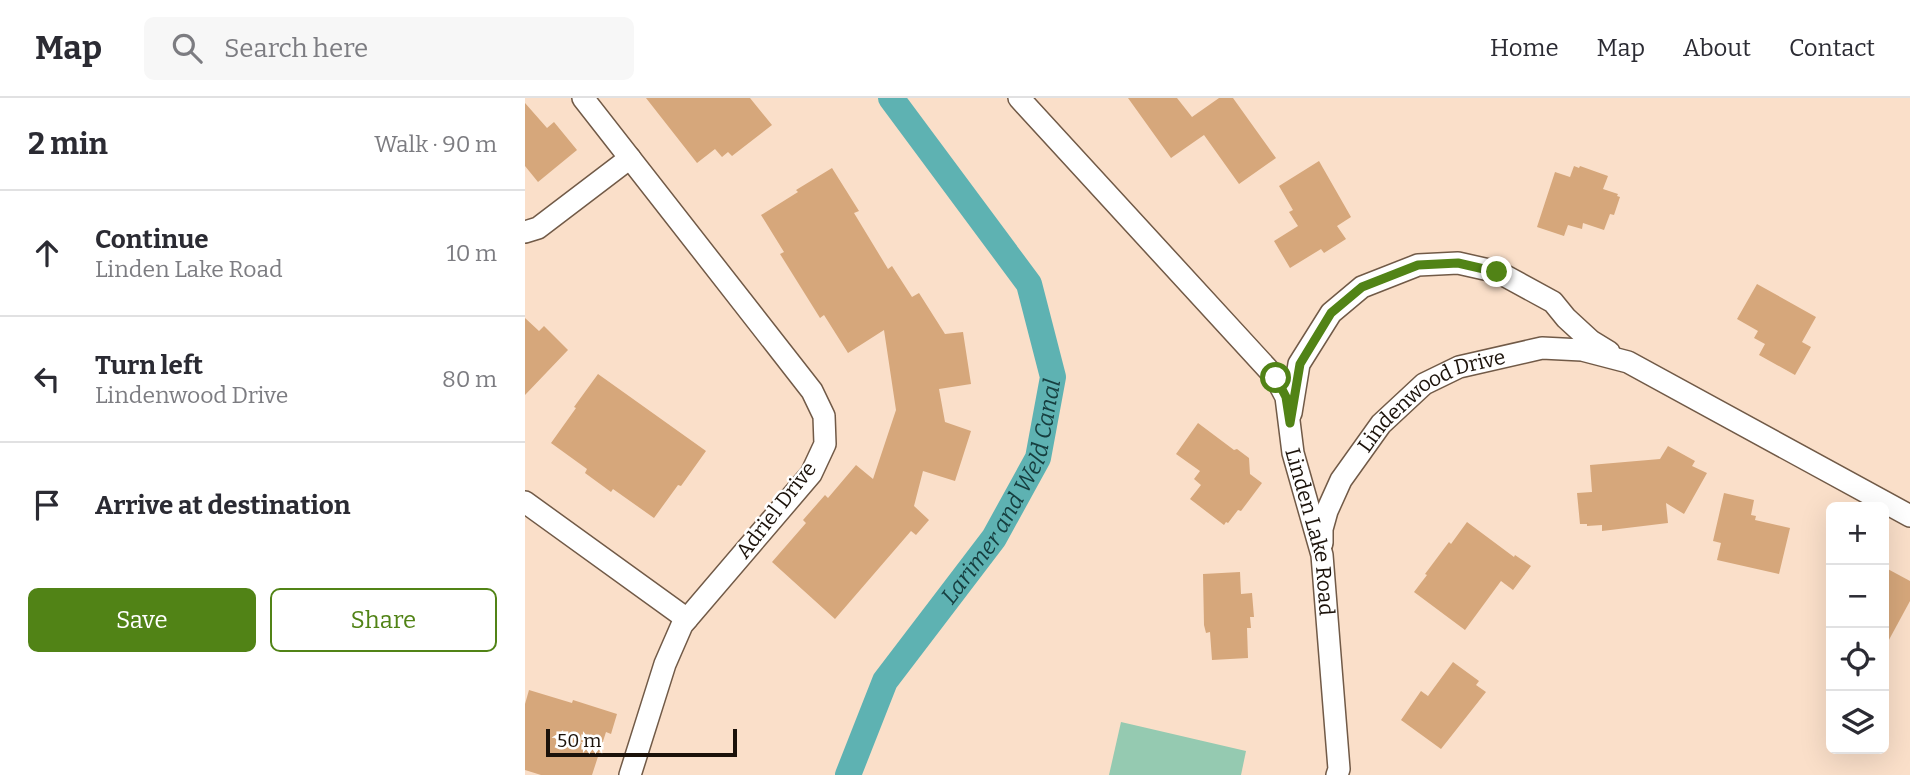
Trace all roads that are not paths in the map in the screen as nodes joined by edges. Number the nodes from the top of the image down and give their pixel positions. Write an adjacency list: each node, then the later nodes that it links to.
1 (583, 98): 3 (street, Adriel Drive)
2 (1019, 98): 6 (street, Linden Lake Road)
3 (630, 158): 4 (street); 10 (street, Adriel Drive)
4 (525, 232)
5 (1620, 358): 6 (street, Lindenwood Drive); 8 (street, Lindenwood Drive); 9 (street, Lindenwood Drive)
6 (1290, 423): 9 (street, Linden Lake Road)
7 (525, 502): 10 (street)
8 (1910, 516)
9 (1322, 555): 12 (street, Linden Lake Road)
10 (687, 620): 11 (street, Adriel Drive)
11 (630, 775)
12 (1337, 775)

